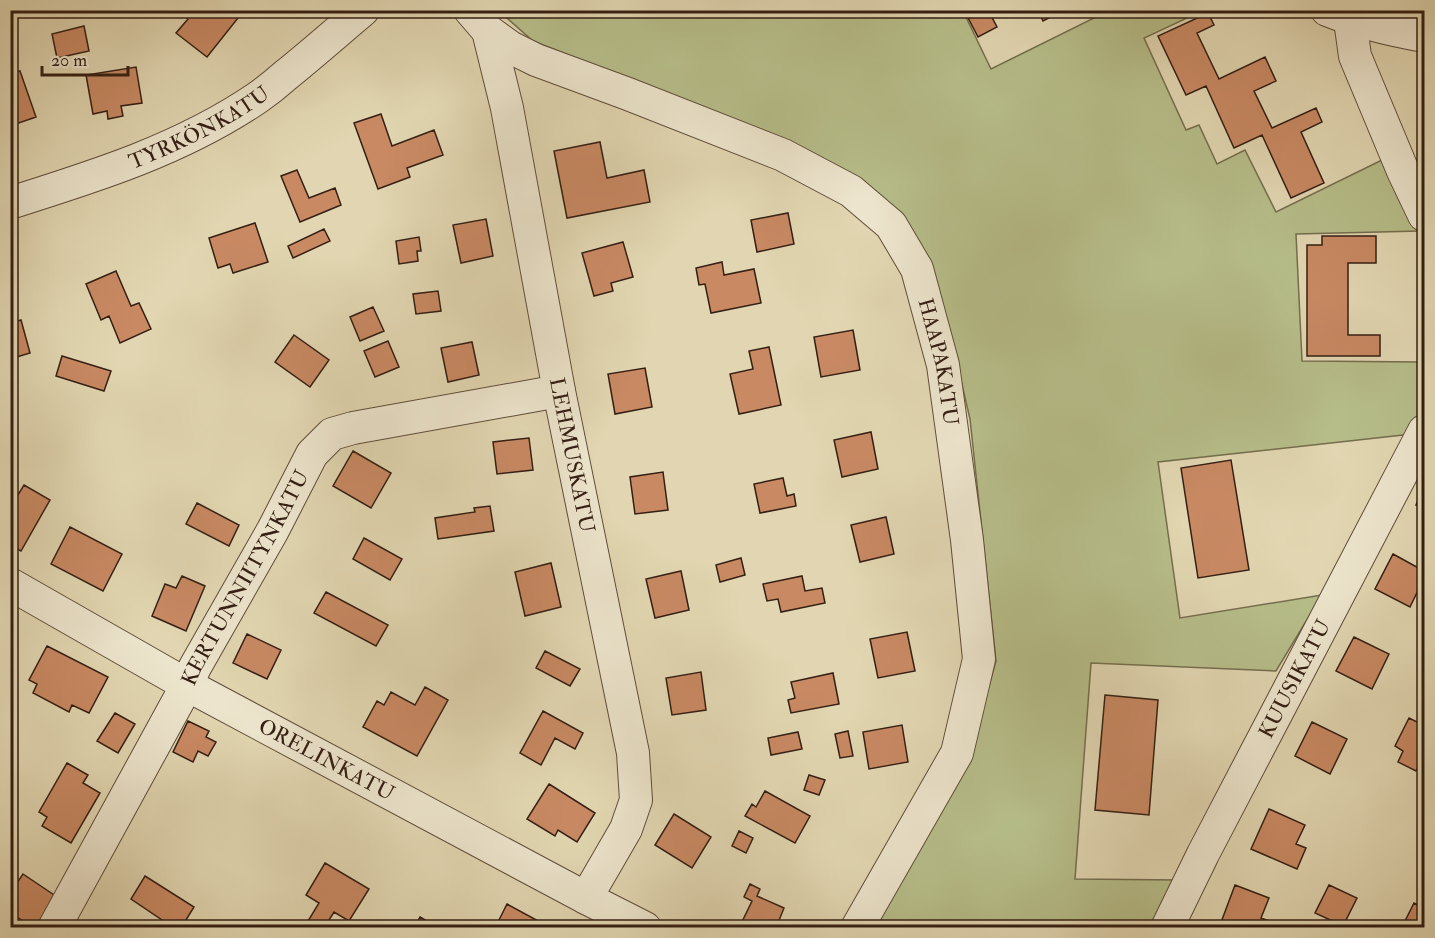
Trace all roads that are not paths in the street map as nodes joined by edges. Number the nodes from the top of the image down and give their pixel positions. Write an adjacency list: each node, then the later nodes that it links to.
1 (363, 10): 5 (street, TYRKÖNKATU)
2 (1339, 15): 4 (street); 6 (street)
3 (479, 21): 7 (street, LEHMUSKATU); 14 (street, HAAPAKATU)
4 (1425, 36)
5 (10, 203)
6 (1425, 215)
7 (559, 391): 10 (street, KERTUNNIITYNKATU); 11 (street, LEHMUSKATU)
8 (1425, 431): 15 (street, KUUSIKATU)
9 (10, 584): 10 (street, ORELINKATU)
10 (187, 686): 11 (street, ORELINKATU); 12 (street, KERTUNNIITYNKATU)
11 (586, 898): 13 (street, ORELINKATU)
12 (54, 927)
13 (645, 927)
14 (857, 927)
15 (1167, 927)

